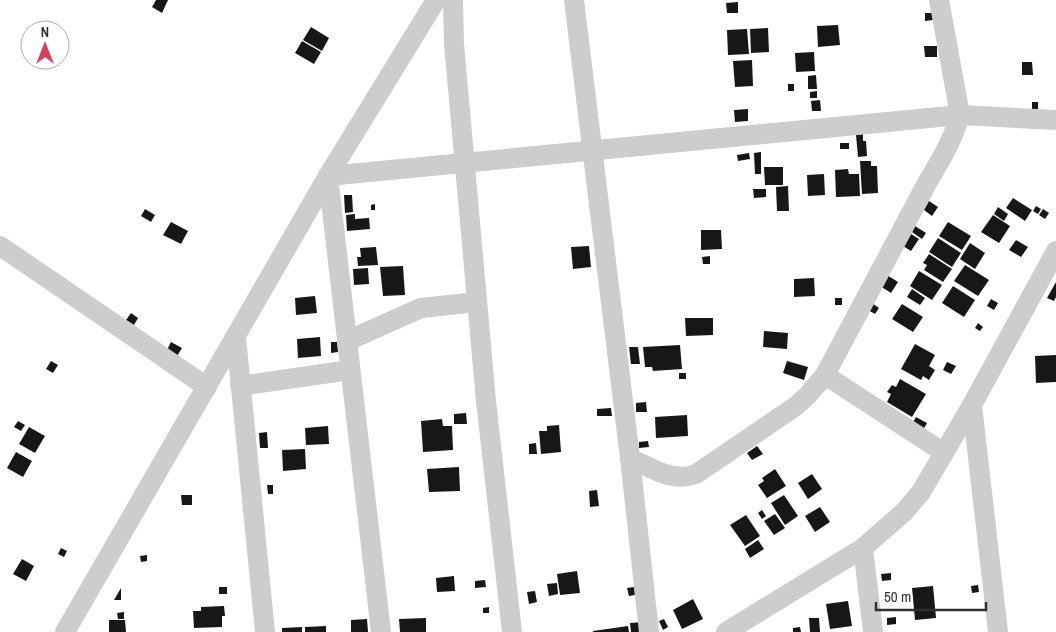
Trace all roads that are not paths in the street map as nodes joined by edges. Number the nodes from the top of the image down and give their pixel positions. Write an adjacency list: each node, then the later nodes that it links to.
1 (436, 0): 9 (street)
2 (453, 0): 8 (street)
3 (574, 0): 7 (street)
4 (939, 0): 5 (street)
5 (960, 116): 6 (street); 7 (street); 16 (street)
6 (1056, 120)
7 (591, 150): 8 (street); 21 (street)
8 (464, 162): 9 (street); 12 (street)
9 (328, 176): 13 (street); 14 (street)
10 (0, 246): 18 (street)
11 (1056, 251): 19 (street)
12 (477, 302): 14 (street); 27 (street)
13 (236, 337): 17 (street); 18 (street)
14 (347, 341): 15 (street)
15 (350, 370): 17 (street); 26 (street)
16 (825, 375): 20 (street); 21 (street)
17 (240, 386): 25 (street)
18 (207, 387): 24 (street)
19 (972, 405): 20 (street); 30 (street)
20 (944, 452): 22 (street)
21 (630, 458): 28 (street)
22 (863, 548): 23 (street); 29 (street)
23 (728, 631)
24 (65, 632)
25 (265, 632)
26 (381, 632)
27 (512, 632)
28 (649, 632)
29 (873, 632)
30 (998, 632)

